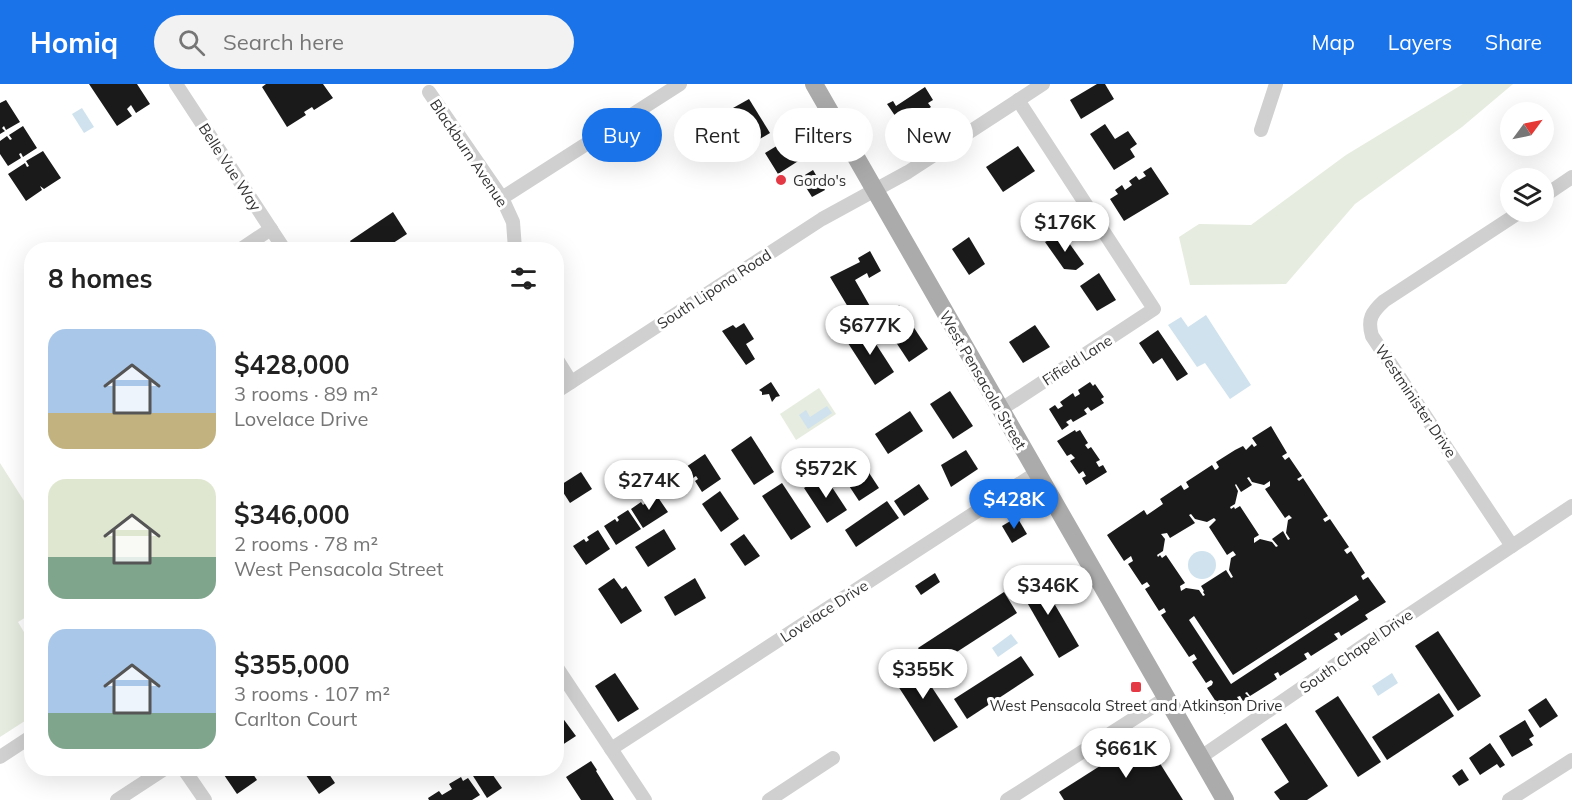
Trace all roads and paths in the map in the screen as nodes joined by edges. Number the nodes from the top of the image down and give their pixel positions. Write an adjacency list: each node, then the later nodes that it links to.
1 (176, 84): 14 (street, Belle Vue Way)
2 (680, 84): 12 (street)
3 (814, 84): 11 (main road, West Pensacola Street)
4 (1043, 84): 7 (street, South Lipona Road)
5 (1276, 84): 8 (street)
6 (429, 92): 12 (street, Blackburn Avenue)
7 (1018, 100): 11 (street, South Lipona Road); 21 (street, Fifield Lane)
8 (1261, 130)
9 (1572, 177): 10 (street)
10 (1554, 189)
11 (874, 190): 19 (street, South Lipona Road); 21 (main road, West Pensacola Street)
12 (502, 198): 17 (street, Blackburn Avenue)
13 (1505, 222): 24 (street, Westminister Drive)
14 (271, 229): 15 (street); 16 (street, Belle Vue Way)
15 (252, 242)
16 (279, 242)
17 (514, 242)
18 (564, 370): 19 (street)
19 (572, 382): 20 (street, South Lipona Road)
20 (564, 387)
21 (1000, 410): 22 (main road, West Pensacola Street)
22 (1036, 472): 26 (main road, West Pensacola Street); 28 (street, Lovelace Drive)
23 (1572, 506): 24 (street, South Chapel Drive)
24 (1512, 546): 30 (street, South Chapel Drive)
25 (564, 678): 28 (street)
26 (1166, 698): 30 (main road, West Pensacola Street); 39 (street)
27 (24, 741): 29 (street)
28 (611, 749): 37 (street)
29 (0, 757)
30 (1201, 757): 40 (main road, West Pensacola Street)
31 (833, 758): 38 (street)
32 (1572, 759): 41 (street)
33 (153, 776): 35 (street)
34 (188, 776): 36 (street)
35 (117, 800)
36 (205, 800)
37 (645, 800)
38 (769, 800)
39 (1007, 800)
40 (1225, 800)
41 (1509, 800)

